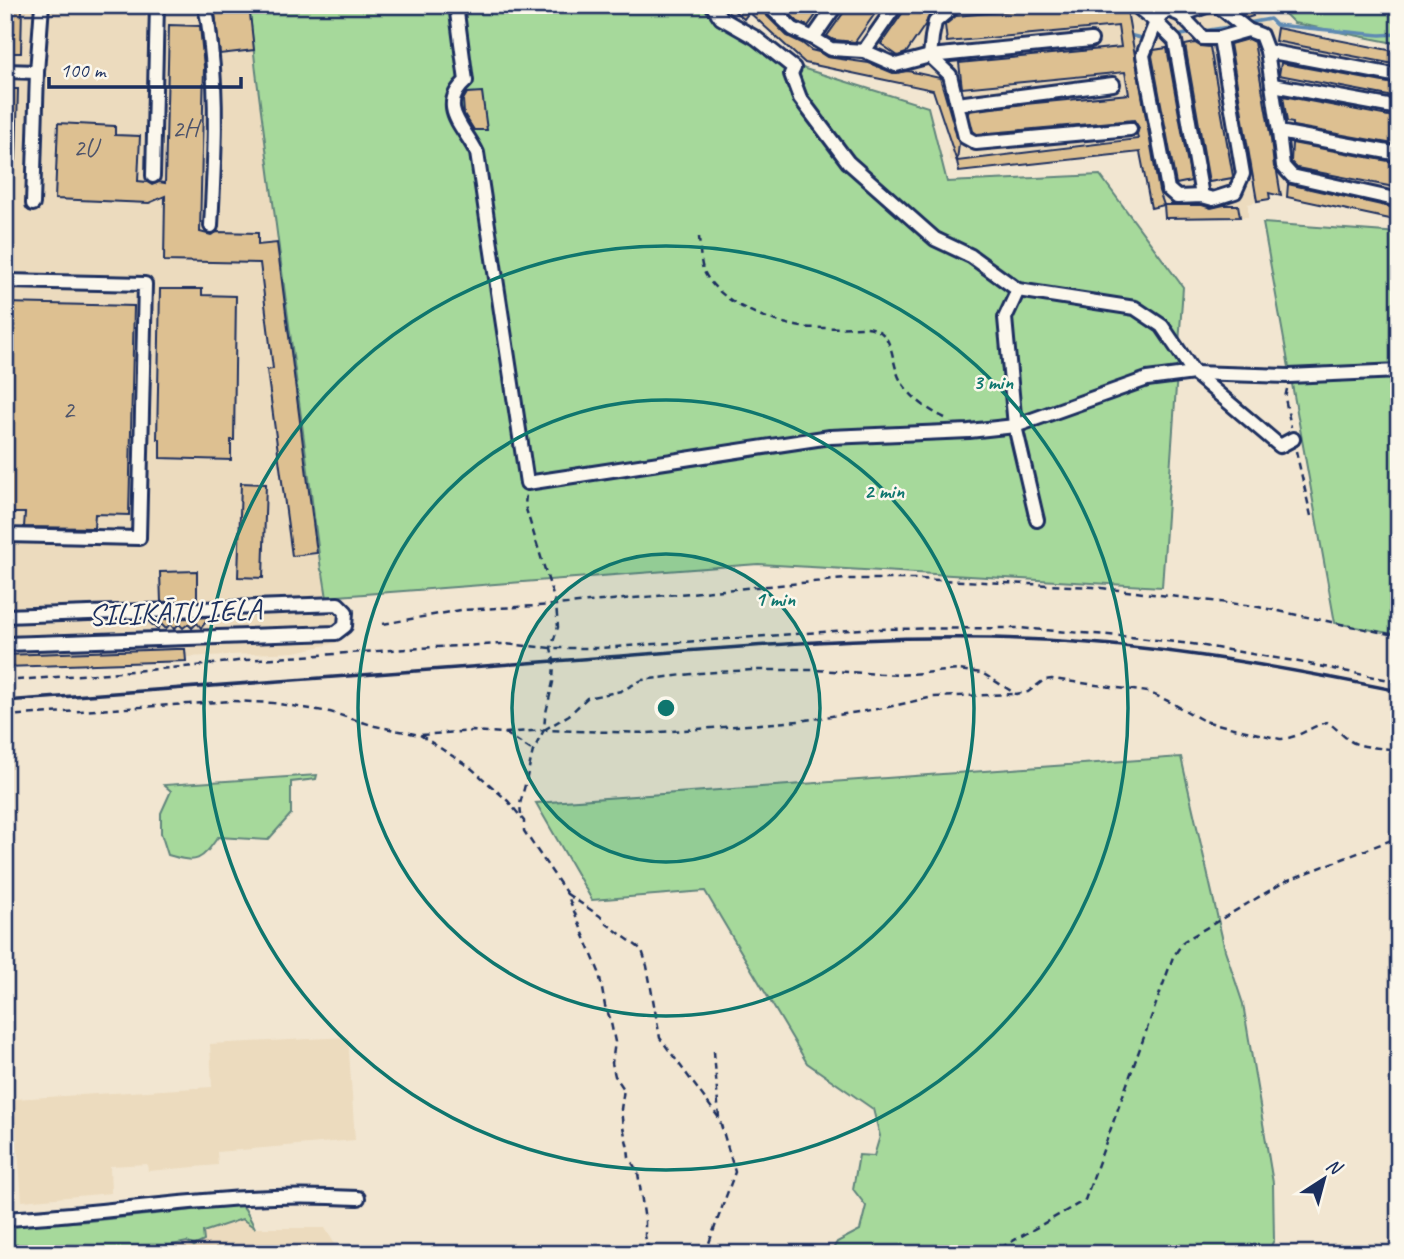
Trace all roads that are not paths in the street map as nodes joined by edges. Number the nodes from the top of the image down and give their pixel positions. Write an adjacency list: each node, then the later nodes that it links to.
1 (42, 5): 26 (lane)
2 (157, 5): 35 (lane)
3 (204, 5): 39 (lane)
4 (456, 5): 44 (lane)
5 (712, 5): 41 (lane)
6 (836, 5): 17 (lane)
7 (896, 5): 22 (lane)
8 (955, 5): 24 (lane)
9 (1135, 5): 15 (lane)
10 (1209, 5): 14 (lane)
11 (1217, 5): 16 (lane)
12 (774, 7): 17 (lane)
13 (1166, 7): 14 (lane); 15 (lane)
14 (1181, 15): 18 (lane)
15 (1156, 22): 21 (lane); 36 (lane)
16 (1248, 30): 19 (lane); 23 (lane)
17 (813, 38): 22 (lane)
18 (1203, 38): 19 (lane); 21 (lane)
19 (1220, 38): 36 (lane)
20 (1091, 40): 24 (lane)
21 (1175, 41): 36 (lane)
22 (864, 51): 24 (lane)
23 (1267, 51): 27 (lane); 29 (lane)
24 (930, 56): 30 (lane)
25 (5, 71): 26 (lane)
26 (37, 72): 38 (lane)
27 (1399, 76)
28 (1113, 84): 30 (lane)
29 (1273, 85): 31 (lane); 33 (lane)
30 (957, 104): 32 (lane)
31 (1399, 108)
32 (1130, 129)
33 (1279, 132): 34 (lane); 37 (lane)
34 (1399, 154)
35 (153, 176)
36 (1202, 196)
37 (1399, 200)
38 (33, 204)
39 (211, 226)
40 (5, 281): 47 (lane)
41 (1018, 290): 43 (lane); 44 (lane)
42 (1399, 370): 43 (lane)
43 (1194, 373): 44 (lane); 45 (lane)
44 (1014, 426): 46 (lane)
45 (1293, 439)
46 (1037, 520)
47 (5, 535)
48 (5, 616): 49 (lane, SILIKĀTU IELA)
49 (5, 644)
50 (358, 1198): 51 (lane)
51 (5, 1219)

